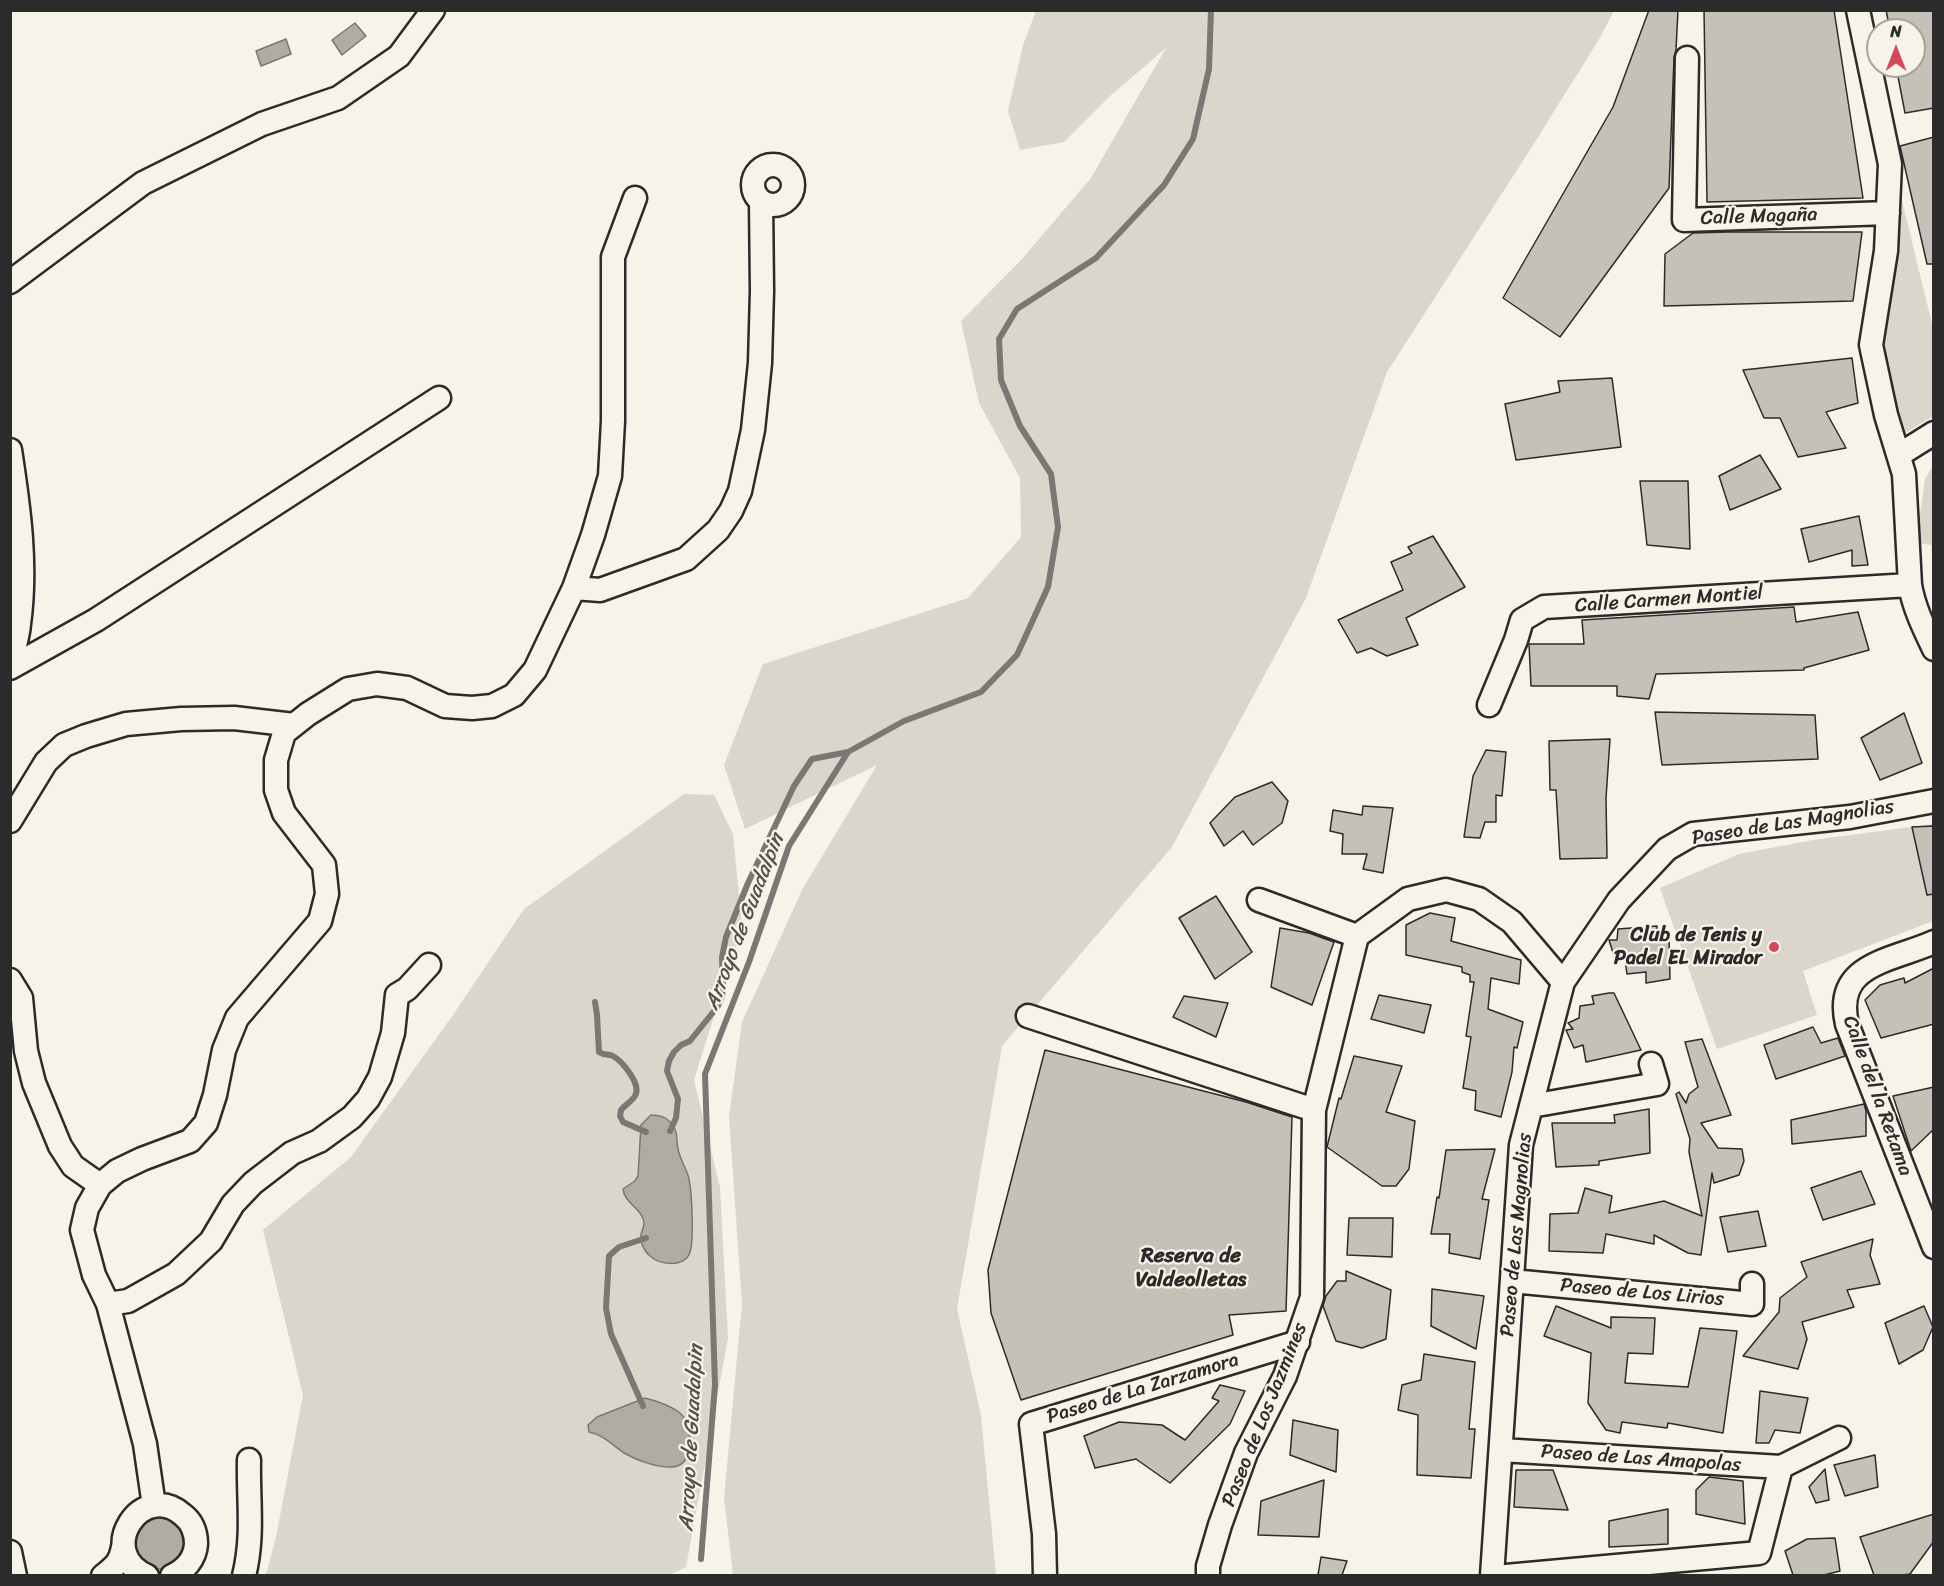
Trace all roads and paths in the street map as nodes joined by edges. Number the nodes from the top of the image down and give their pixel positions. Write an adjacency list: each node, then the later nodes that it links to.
1 (433, 10): 7 (street)
2 (1858, 10): 6 (street)
3 (1687, 58): 6 (street, Calle Magaña)
4 (635, 198): 13 (street)
5 (761, 201): 13 (street)
6 (1888, 213): 11 (street)
7 (10, 282)
8 (439, 398): 15 (street)
9 (1934, 433): 11 (street)
10 (10, 450): 15 (street)
11 (1899, 455): 12 (street)
12 (1910, 585): 14 (street); 16 (street, Calle Carmen Montiel)
13 (574, 588): 17 (street)
14 (1934, 649)
15 (10, 667)
16 (1489, 705)
17 (294, 725): 19 (street); 30 (street)
18 (1934, 801): 25 (street, Paseo de Las Magnolias)
19 (10, 821)
20 (1259, 900): 21 (street)
21 (1357, 936): 25 (street); 29 (street, Paseo de Los Jazmines)
22 (1928, 947): 31 (street, Calle del la Retama)
23 (429, 965): 34 (street)
24 (10, 980): 30 (street)
25 (1563, 982): 28 (street, Paseo de Las Magnolias)
26 (1028, 1016): 29 (street)
27 (1651, 1064): 28 (street)
28 (1531, 1106): 32 (street, Paseo de Las Magnolias)
29 (1314, 1110): 35 (street, Paseo de Los Jazmines)
30 (100, 1185): 34 (street)
31 (1934, 1247)
32 (1512, 1281): 33 (street, Paseo de Los Lirios); 37 (street, Paseo de Las Magnolias)
33 (1752, 1284)
34 (108, 1304): 40 (street)
35 (1298, 1342): 48 (street, Paseo de La Zarzamora); 49 (street, Paseo de Los Jazmines)
36 (1839, 1438): 39 (street)
37 (1501, 1450): 39 (street, Paseo de Las Amapolas); 50 (street, Paseo de Las Magnolias)
38 (249, 1460): 47 (street)
39 (1781, 1467): 51 (street)
40 (154, 1506): 41 (street); 46 (street)
41 (123, 1547): 44 (street); 45 (street)
42 (10, 1552): 43 (street)
43 (15, 1575)
44 (103, 1575)
45 (147, 1575)
46 (172, 1575)
47 (244, 1575)
48 (1045, 1575)
49 (1208, 1575)
50 (1492, 1575)
51 (1506, 1575)

